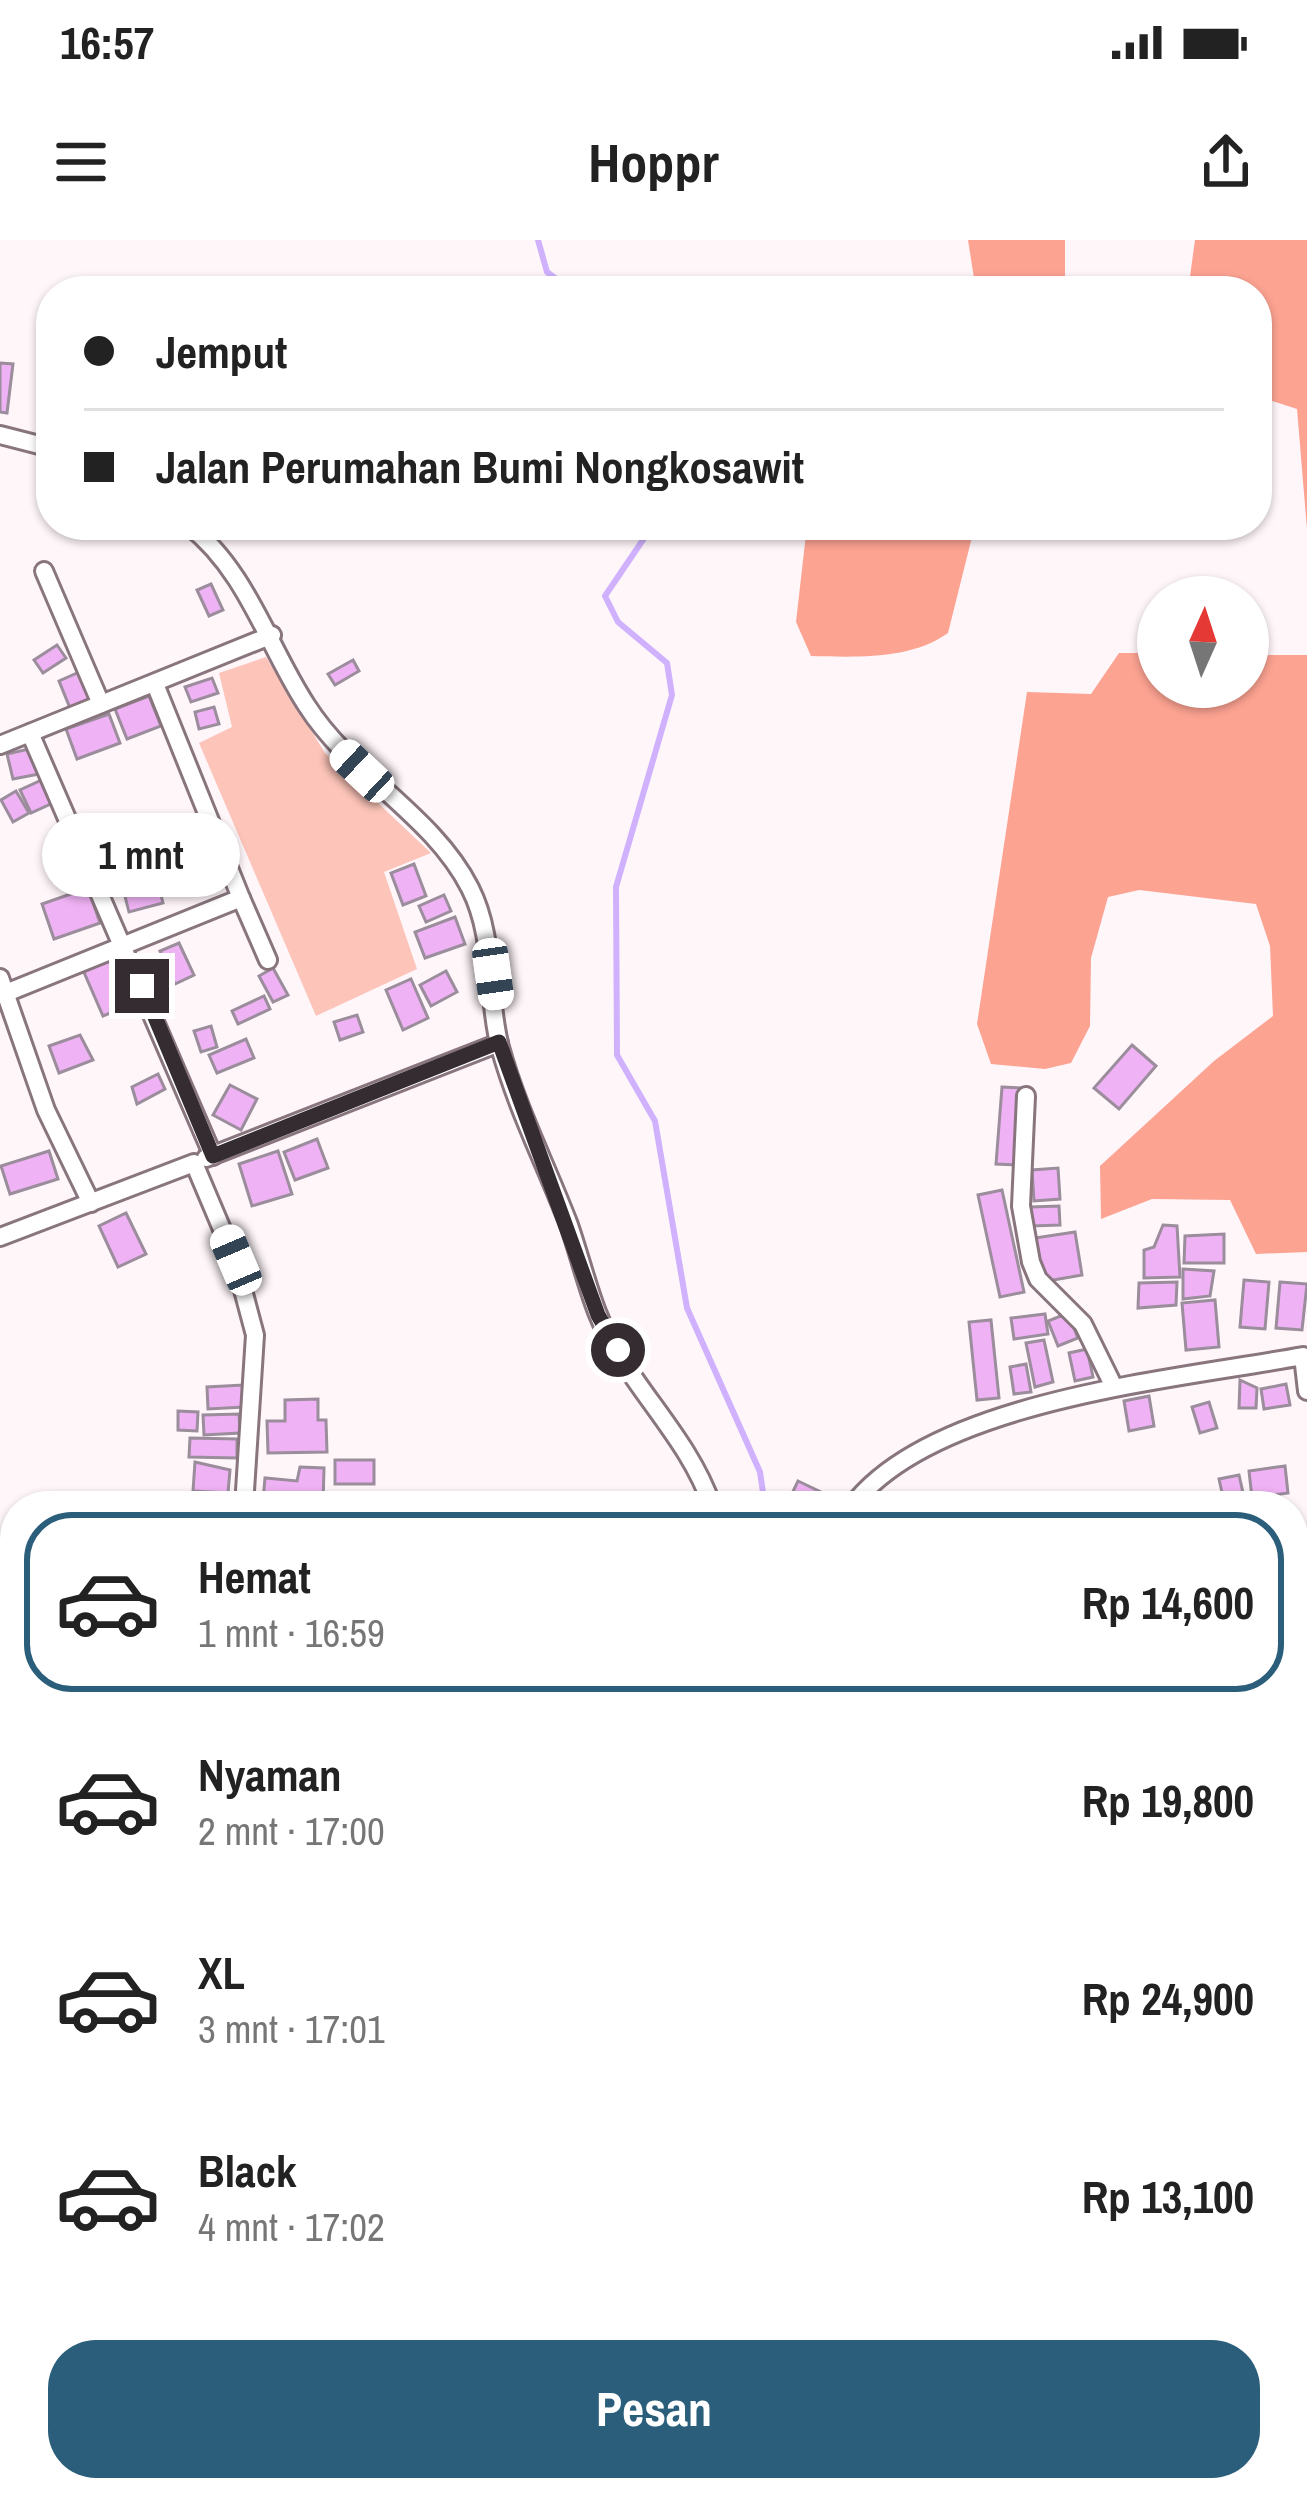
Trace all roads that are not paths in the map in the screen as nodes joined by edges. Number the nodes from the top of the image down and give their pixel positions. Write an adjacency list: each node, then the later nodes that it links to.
1 (0, 435): 2 (street)
2 (36, 444)
3 (203, 540): 5 (street)
4 (44, 571): 7 (street)
5 (272, 635): 6 (street); 14 (street)
6 (155, 684): 7 (street); 10 (street)
7 (101, 704): 8 (street)
8 (30, 733): 9 (street); 11 (street)
9 (0, 745)
10 (242, 898): 11 (street); 12 (street)
11 (124, 944): 13 (street); 16 (street)
12 (268, 960)
13 (3, 985): 18 (street)
14 (499, 1042): 16 (street); 24 (street)
15 (1026, 1096): 21 (street)
16 (213, 1156): 17 (street)
17 (194, 1163): 18 (street); 23 (street)
18 (91, 1202): 19 (street)
19 (0, 1237)
20 (1305, 1355): 21 (street); 22 (street)
21 (1114, 1387): 25 (street)
22 (1307, 1391)
23 (245, 1491)
24 (706, 1491)
25 (863, 1491)

